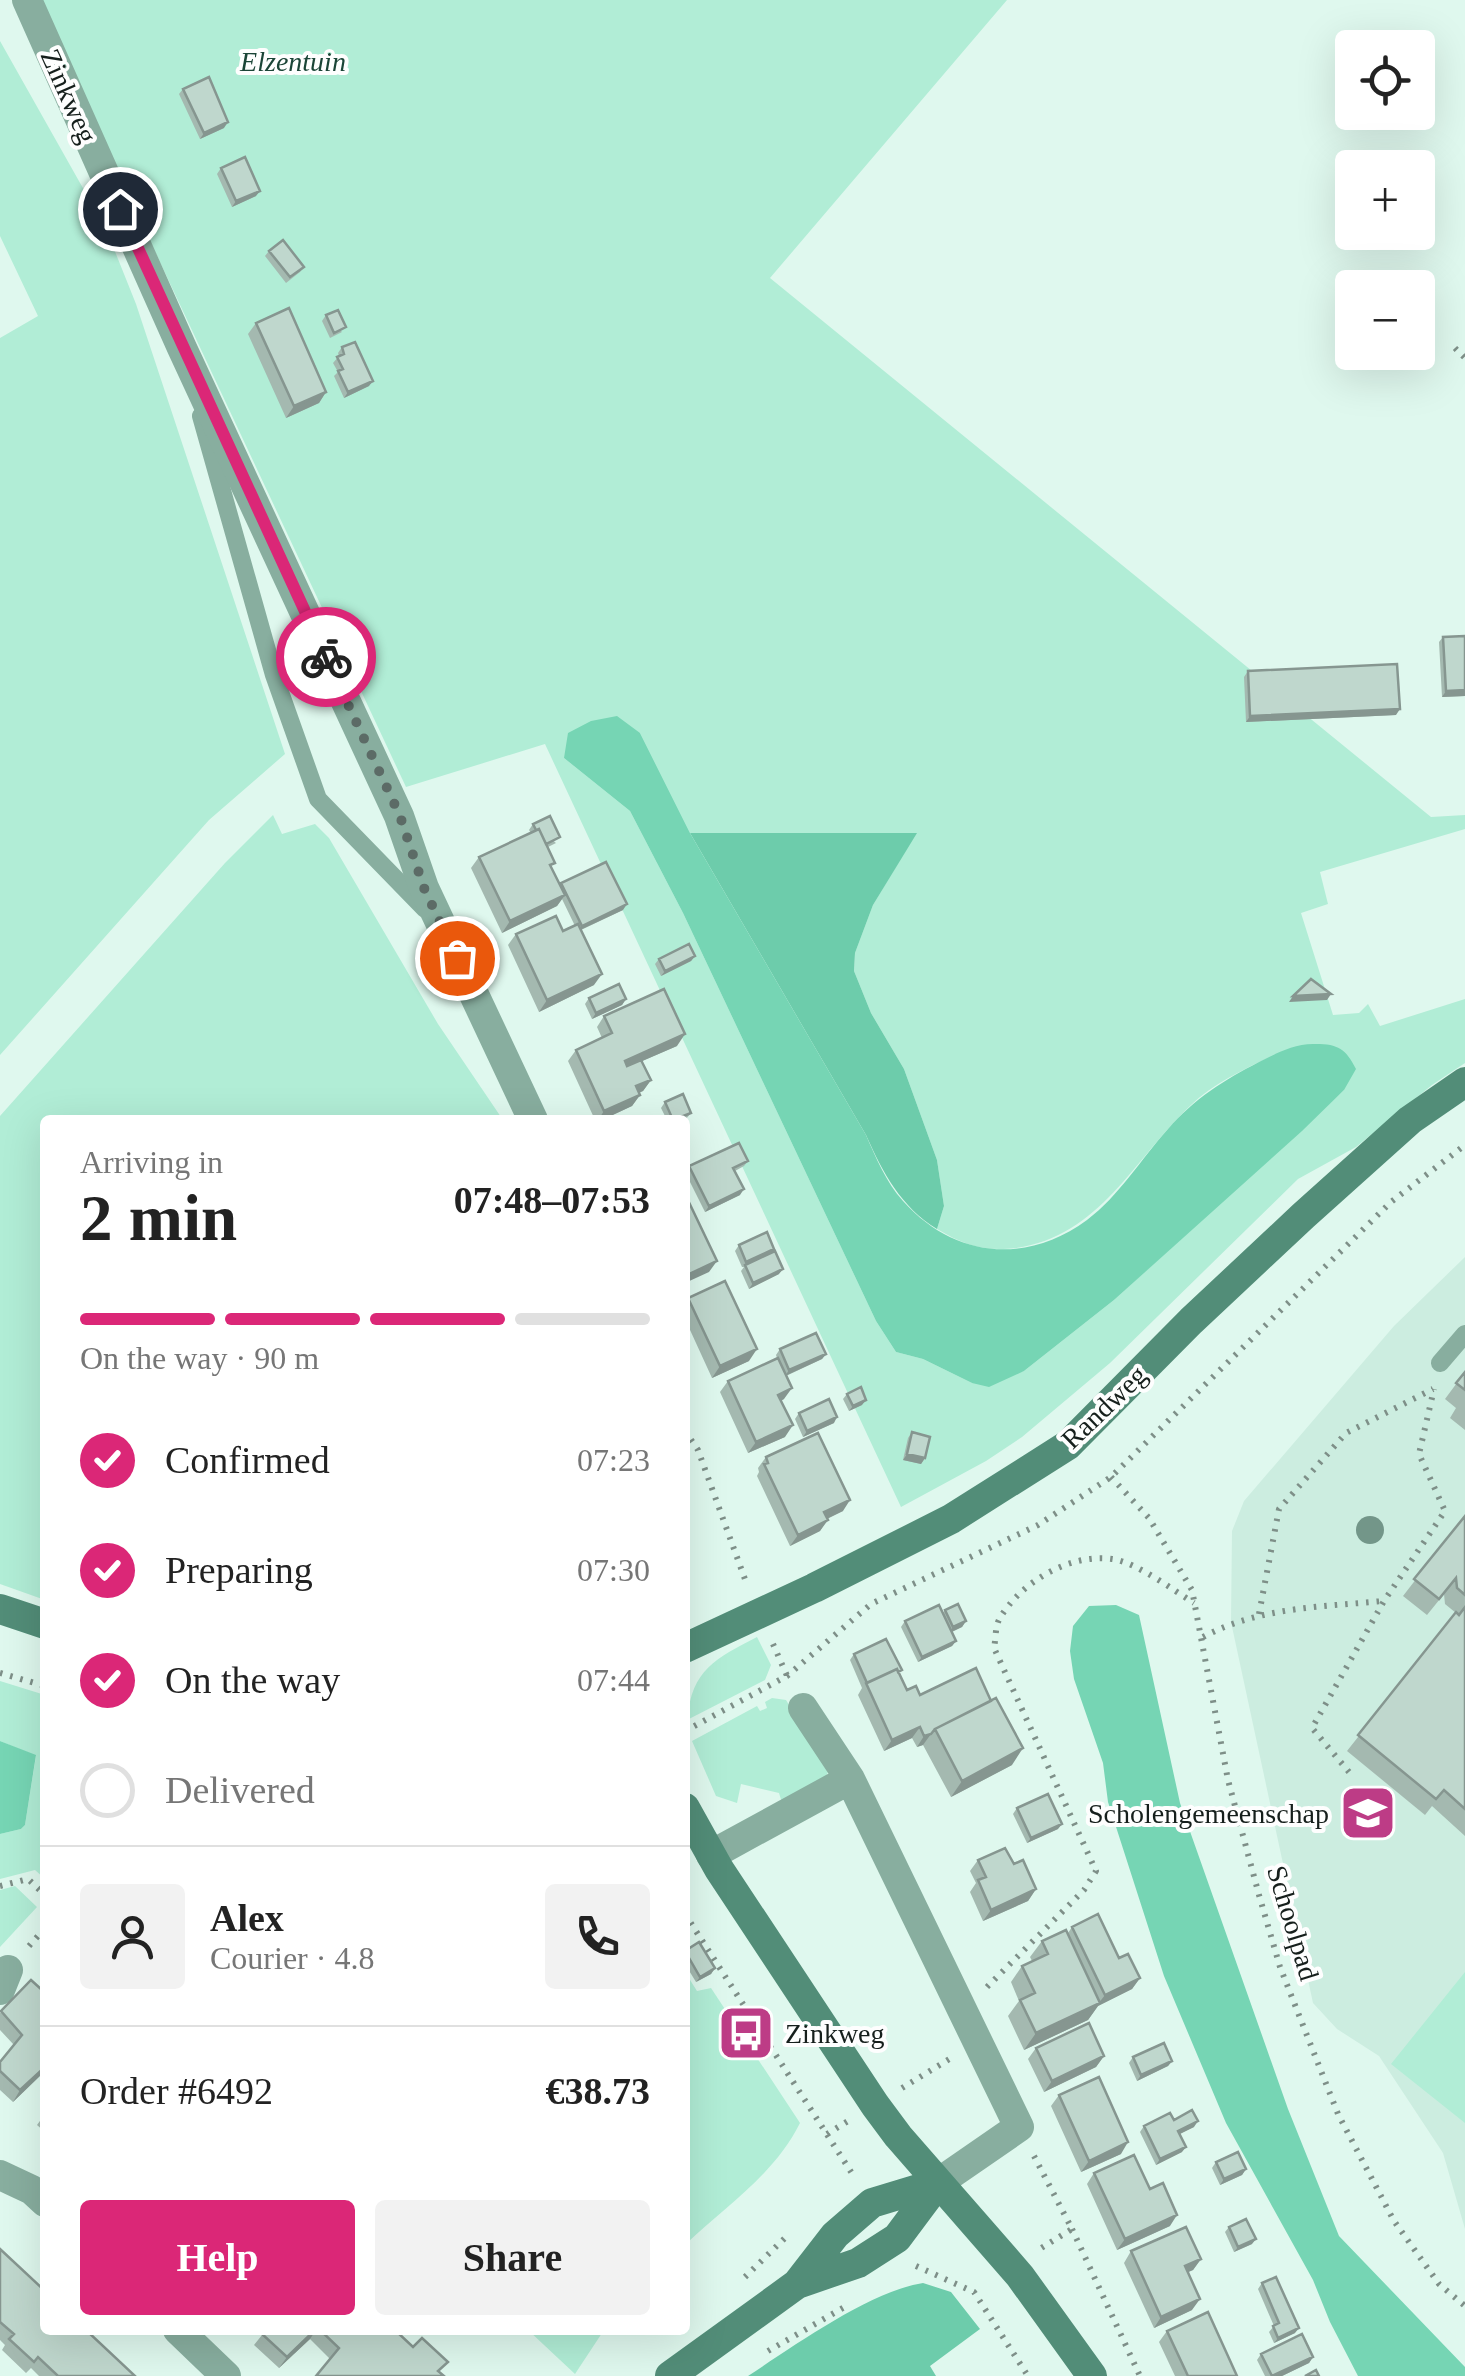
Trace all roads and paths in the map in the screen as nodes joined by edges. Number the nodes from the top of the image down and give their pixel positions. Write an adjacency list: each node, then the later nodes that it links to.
1 (27, 0): 2 (street, Zinkweg)
2 (182, 348): 5 (street, Zinkweg); 5 (lane)
3 (1454, 348): 4 (path)
4 (1465, 358)
5 (441, 925): 7 (street, Zinkweg)
6 (1465, 1082): 16 (street, Randweg)
7 (532, 1115)
8 (1465, 1334): 9 (lane)
9 (1440, 1363): 10 (path)
10 (1434, 1388): 13 (path); 17 (path)
11 (690, 1438): 16 (path)
12 (1110, 1477): 14 (path, Schoolpad)
13 (1384, 1601): 17 (path); 24 (path)
14 (1195, 1604): 19 (path, Schoolpad); 31 (path)
15 (0, 1609): 18 (street)
16 (760, 1614): 20 (street, Randweg); 23 (path)
17 (1259, 1614): 19 (path)
18 (40, 1622)
19 (1204, 1637): 43 (path, Schoolpad)
20 (690, 1646)
21 (0, 1673): 22 (path)
22 (40, 1685)
23 (803, 1708): 25 (street)
24 (1349, 1772)
25 (850, 1779): 27 (street); 31 (street)
26 (690, 1817): 27 (street)
27 (711, 1855): 35 (street)
28 (0, 1886): 29 (path)
29 (40, 1890)
30 (690, 1922): 33 (path)
31 (958, 2001): 32 (street)
32 (1019, 2126): 35 (street); 37 (path)
33 (852, 2174)
34 (0, 2175): 36 (street)
35 (938, 2184): 38 (street); 40 (street); 40 (street)
36 (40, 2197)
37 (1072, 2228): 38 (path); 50 (path)
38 (1012, 2266): 41 (path); 49 (street)
39 (901, 2276): 41 (path)
40 (797, 2284): 47 (street)
41 (974, 2292): 48 (path)
42 (853, 2302): 45 (path)
43 (1465, 2306)
44 (183, 2335): 46 (street)
45 (758, 2356)
46 (226, 2376)
47 (670, 2376)
48 (1028, 2376)
49 (1092, 2376)
50 (1140, 2376)

